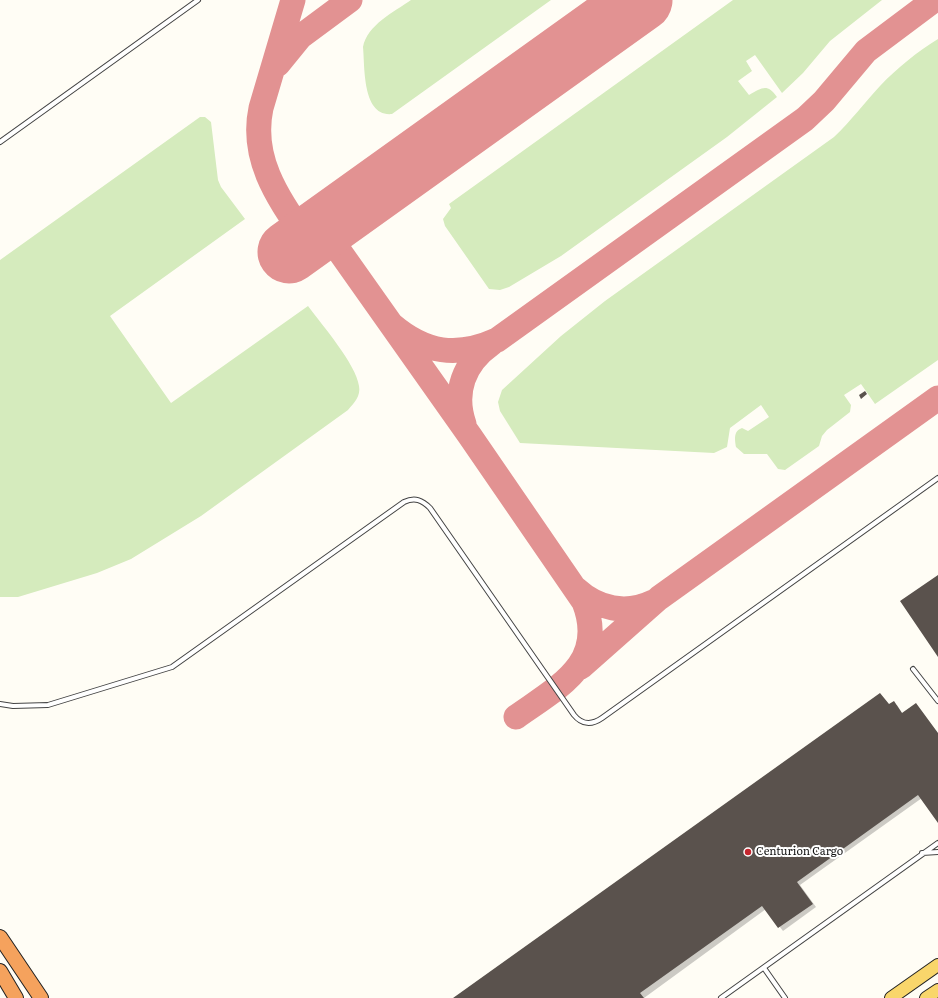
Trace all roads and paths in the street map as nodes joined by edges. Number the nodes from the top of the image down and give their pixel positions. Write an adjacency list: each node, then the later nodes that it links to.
1 (198, 0): 2 (lane)
2 (0, 142)
3 (938, 478): 6 (lane)
4 (913, 669): 5 (lane)
5 (938, 701)
6 (0, 704)
7 (938, 843): 9 (lane)
8 (938, 852): 9 (lane)
9 (922, 853): 12 (lane)
10 (0, 937): 16 (highway)
11 (938, 965): 19 (main road)
12 (764, 968): 17 (lane); 18 (lane)
13 (0, 971): 15 (highway)
14 (938, 990): 20 (main road)
15 (14, 994)
16 (41, 998)
17 (721, 998)
18 (785, 998)
19 (891, 998)
20 (926, 998)

